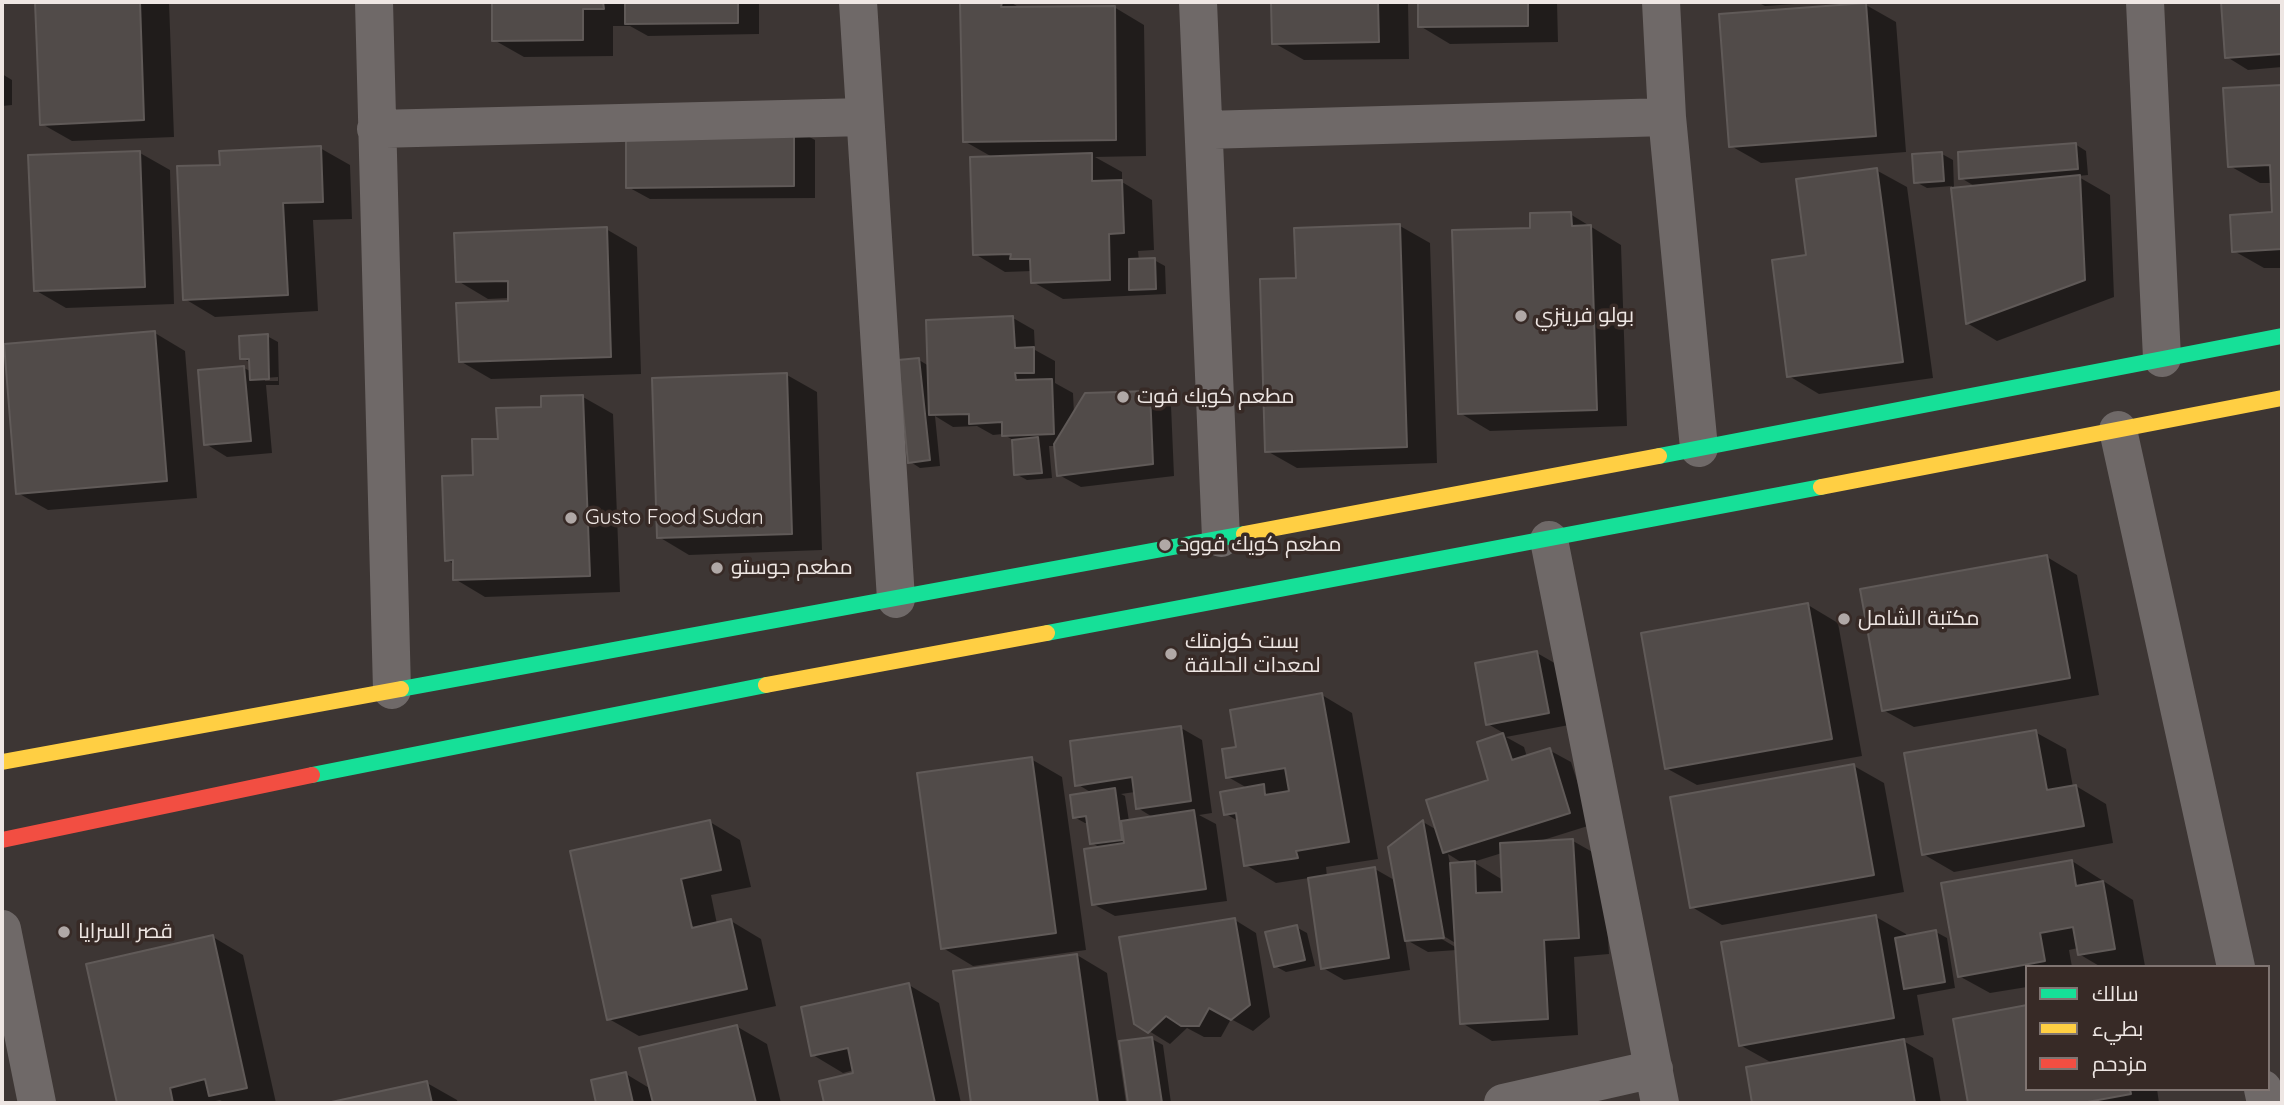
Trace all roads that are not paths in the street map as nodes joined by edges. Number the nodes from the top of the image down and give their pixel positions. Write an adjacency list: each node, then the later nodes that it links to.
1 (373, 2): 8 (street)
2 (858, 2): 6 (street)
3 (1198, 2): 9 (street)
4 (1661, 2): 7 (street)
5 (2145, 2): 11 (street)
6 (865, 117): 8 (street); 17 (street)
7 (1667, 117): 9 (street); 14 (street)
8 (376, 129): 18 (street)
9 (1205, 130): 15 (street)
10 (2282, 336): 11 (street)
11 (2162, 358): 14 (street)
12 (2282, 398): 13 (street)
13 (2118, 430): 16 (street); 22 (street)
14 (1699, 448): 15 (street)
15 (1222, 538): 17 (street)
16 (1549, 540): 20 (street); 23 (street)
17 (896, 599): 18 (street)
18 (392, 690): 19 (street)
19 (2, 762)
20 (2, 840)
21 (2, 929): 24 (street)
22 (2236, 965)
23 (1657, 1086): 25 (street)
24 (37, 1103)
25 (1503, 1103)

